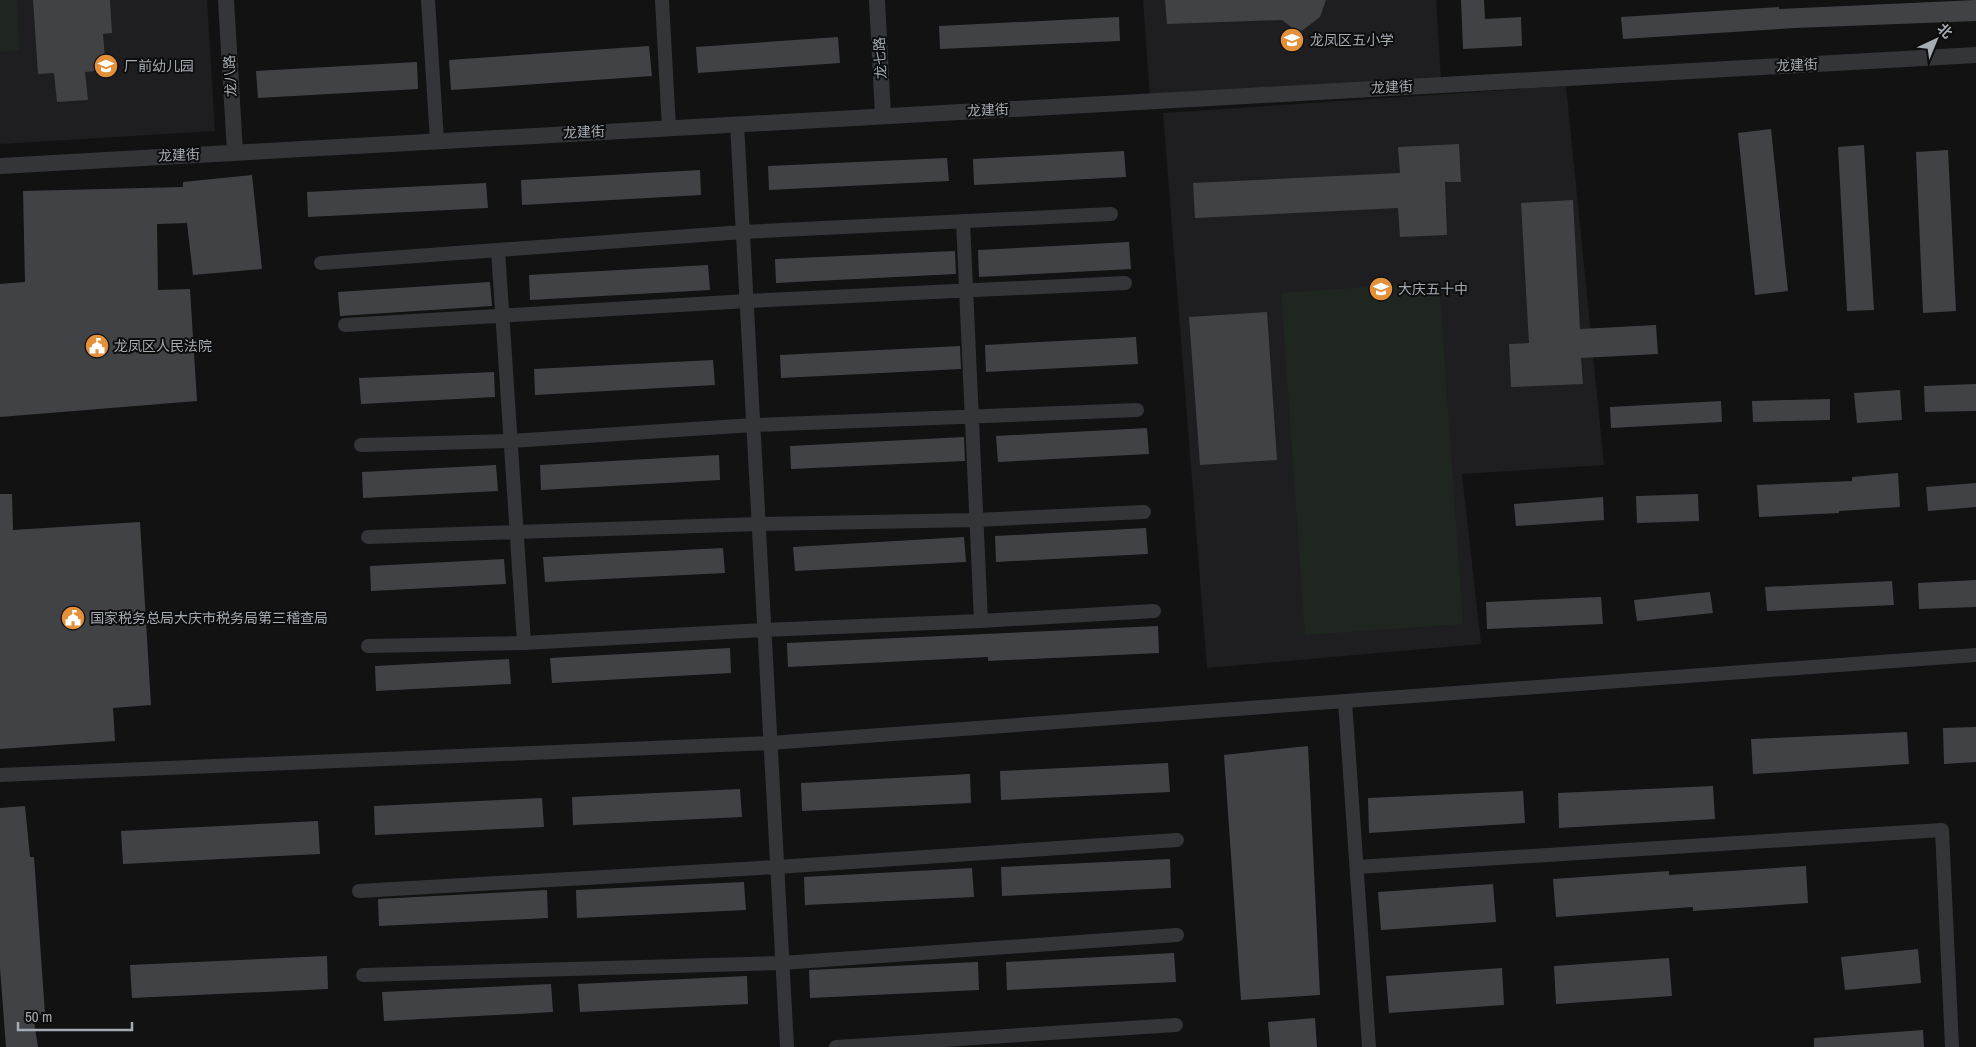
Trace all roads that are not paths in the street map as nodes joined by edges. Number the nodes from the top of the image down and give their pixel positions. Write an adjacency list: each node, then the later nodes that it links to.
1 (226, 0): 10 (street, 龙八路)
2 (428, 0): 9 (street)
3 (662, 0): 8 (street)
4 (877, 0): 6 (street, 龙七路)
5 (1976, 55): 6 (street, 龙建街)
6 (883, 116): 7 (street, 龙建街)
7 (737, 124): 8 (street, 龙建街); 14 (street)
8 (669, 128): 9 (street, 龙建街)
9 (437, 141): 10 (street, 龙建街)
10 (235, 152): 11 (street, 龙建街)
11 (0, 166)
12 (1111, 214): 13 (street)
13 (963, 221): 14 (street); 18 (street)
14 (743, 232): 15 (street); 19 (street)
15 (498, 250): 16 (street); 20 (street)
16 (321, 263)
17 (1125, 284): 18 (street)
18 (966, 292): 19 (street); 23 (street)
19 (747, 301): 20 (street); 24 (street)
20 (502, 315): 21 (street); 25 (street)
21 (345, 324)
22 (1138, 410): 23 (street)
23 (972, 415): 24 (street); 28 (street)
24 (753, 424): 25 (street); 29 (street)
25 (511, 441): 26 (street); 30 (street)
26 (361, 445)
27 (1144, 512): 28 (street)
28 (976, 520): 29 (street); 33 (street)
29 (759, 524): 30 (street); 34 (street)
30 (517, 532): 31 (street); 35 (street)
31 (368, 537)
32 (1154, 611): 33 (street)
33 (981, 621): 34 (street)
34 (764, 630): 35 (street); 39 (street)
35 (524, 643): 36 (street)
36 (368, 646)
37 (1976, 654): 38 (street)
38 (1345, 701): 39 (street); 43 (street)
39 (770, 743): 40 (street); 42 (street)
40 (0, 775)
41 (1177, 840): 42 (street)
42 (777, 867): 44 (street); 46 (street)
43 (1357, 867): 51 (street); 52 (street)
44 (360, 890)
45 (1177, 934): 46 (street)
46 (782, 963): 47 (street); 49 (street)
47 (363, 975)
48 (1176, 1025): 50 (street)
49 (787, 1047)
50 (836, 1047)
51 (1369, 1047)
52 (1952, 1047)

